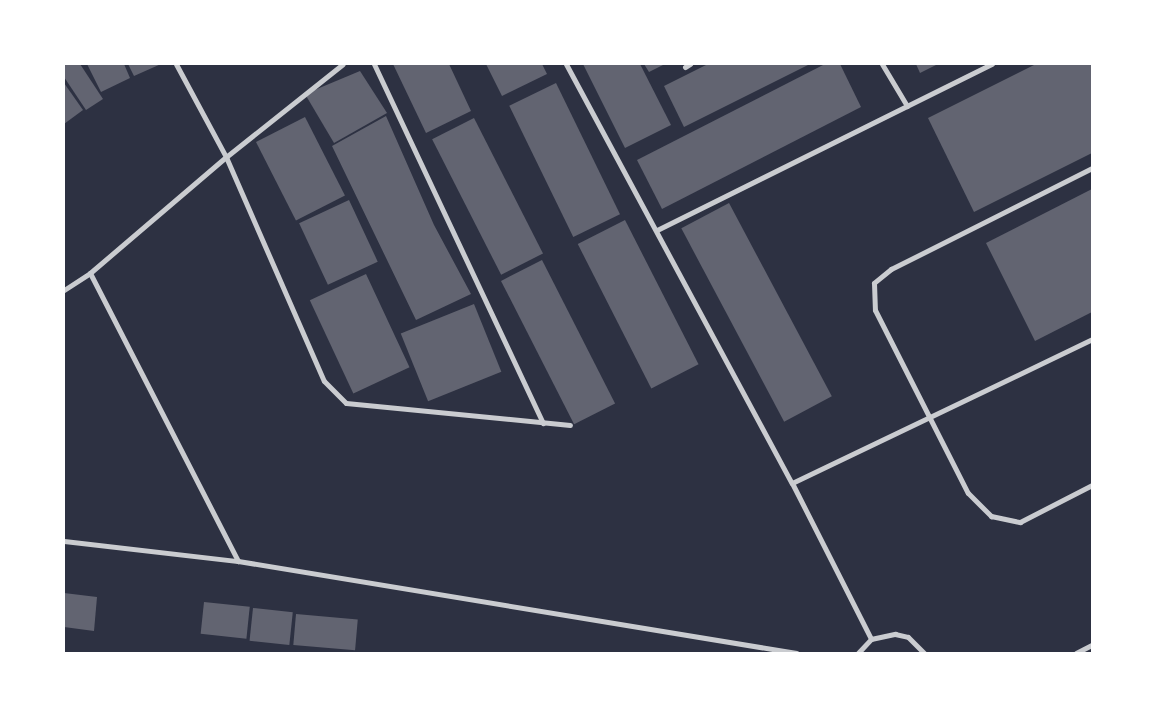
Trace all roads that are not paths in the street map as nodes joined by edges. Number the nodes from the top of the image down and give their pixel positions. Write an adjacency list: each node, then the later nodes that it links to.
1 (176, 64): 8 (street)
2 (343, 64): 8 (street)
3 (374, 64): 15 (street)
4 (566, 64): 10 (street)
5 (882, 64): 7 (street)
6 (992, 64): 7 (street)
7 (906, 106): 10 (street)
8 (226, 157): 11 (street); 15 (street)
9 (1092, 168): 14 (street)
10 (657, 230): 17 (street)
11 (90, 273): 12 (street); 20 (street)
12 (64, 290)
13 (1092, 339): 14 (street)
14 (932, 419): 17 (street); 18 (street)
15 (543, 423): 16 (street)
16 (570, 425)
17 (792, 484): 21 (street)
18 (1092, 485)
19 (64, 541): 20 (street)
20 (238, 561): 23 (street)
21 (871, 639): 24 (street); 25 (street)
22 (1092, 645): 26 (street)
23 (796, 653)
24 (858, 653)
25 (924, 653)
26 (1076, 653)

